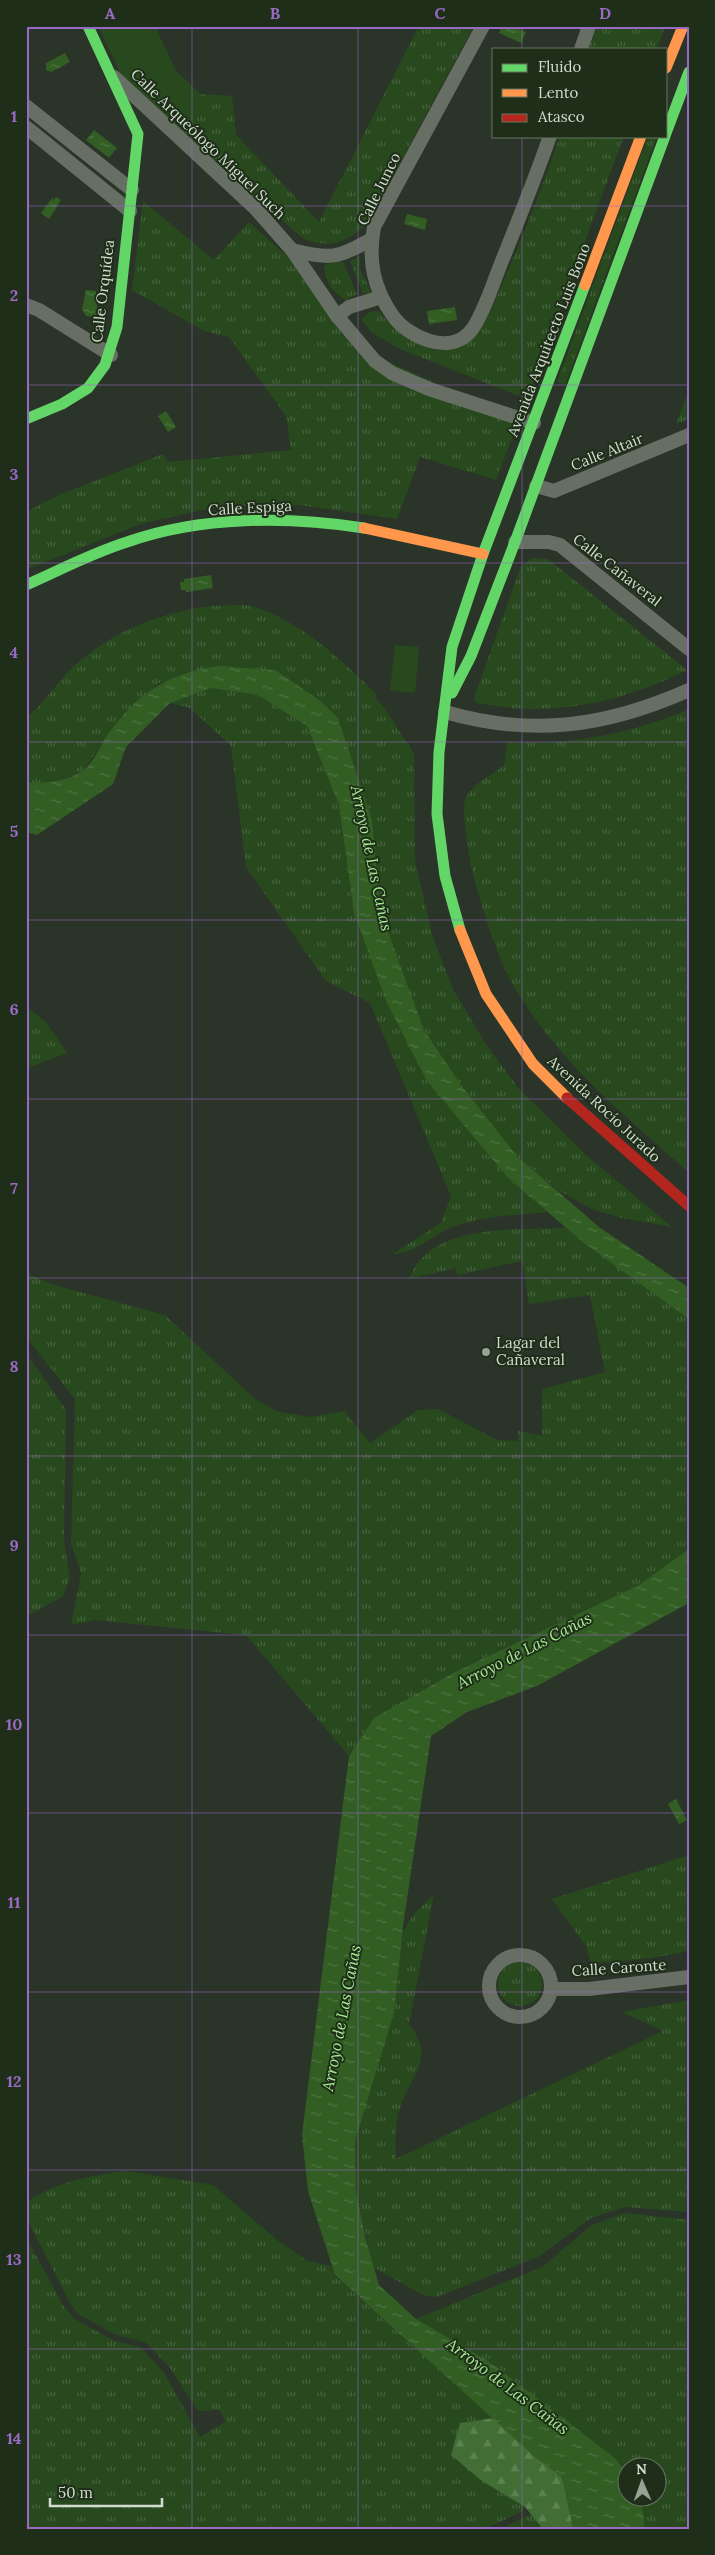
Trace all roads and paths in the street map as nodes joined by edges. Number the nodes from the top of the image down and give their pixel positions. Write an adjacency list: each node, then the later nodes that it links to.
1 (88, 26): 8 (main road, Calle Orquídea)
2 (483, 26): 19 (street, Calle Junco)
3 (588, 26): 5 (street)
4 (683, 26): 6 (main road)
5 (581, 48)
6 (668, 63)
7 (689, 72): 12 (main road)
8 (113, 77): 10 (street, Calle Arqueólogo Miguel Such); 13 (main road, Calle Orquídea)
9 (26, 106): 17 (street)
10 (160, 120): 13 (street); 20 (street, Calle Arqueólogo Miguel Such)
11 (26, 127): 18 (street)
12 (668, 128)
13 (138, 134): 17 (main road, Calle Orquídea)
14 (549, 138): 23 (street, Calle Junco)
15 (640, 138): 28 (main road, Avenida Arquitecto Luis Bono)
16 (664, 138): 30 (main road)
17 (132, 190): 18 (main road, Calle Orquídea)
18 (130, 211): 26 (main road, Calle Orquídea)
19 (372, 239): 21 (street); 23 (street, Calle Junco)
20 (292, 250): 21 (street); 22 (street, Calle Arqueólogo Miguel Such)
21 (329, 258): 22 (street)
22 (312, 278): 25 (street, Calle Arqueólogo Miguel Such)
23 (381, 297): 25 (street)
24 (26, 305): 26 (street)
25 (338, 316): 28 (street, Calle Arqueólogo Miguel Such)
26 (111, 355): 27 (main road, Calle Orquídea)
27 (26, 419)
28 (534, 423): 32 (main road, Avenida Arquitecto Luis Bono)
29 (689, 435): 30 (street, Calle Altair)
30 (536, 486): 31 (main road)
31 (515, 542): 34 (street, Calle Cañaveral); 35 (main road, Avenida Rocío Jurado)
32 (483, 554): 33 (main road, Calle Espiga); 35 (main road, Avenida Rocío Jurado); 37 (main road, Avenida Rocío Jurado)
33 (26, 585)
34 (689, 648)
35 (459, 678): 37 (main road, Avenida Rocío Jurado)
36 (689, 690): 37 (street)
37 (445, 712): 38 (main road, Avenida Rocío Jurado)
38 (689, 1206)
39 (689, 1977): 40 (street, Calle Caronte)
40 (552, 1989): 40 (street)

